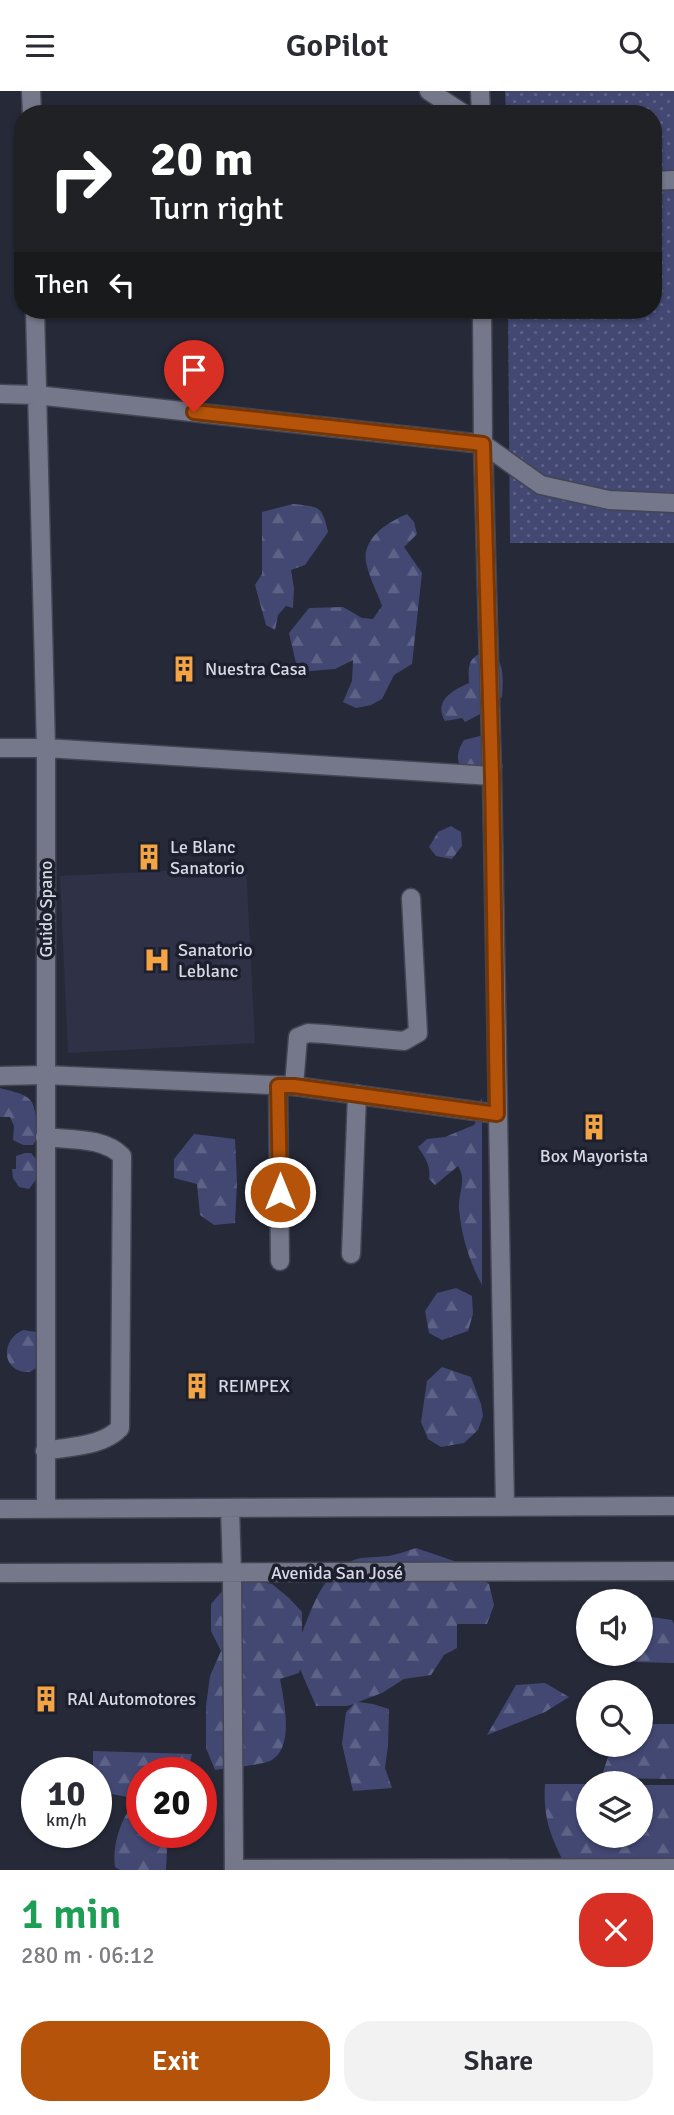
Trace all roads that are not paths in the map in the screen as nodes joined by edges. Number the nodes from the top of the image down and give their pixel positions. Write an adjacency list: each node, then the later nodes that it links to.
1 (429, 91): 2 (street)
2 (450, 105)
3 (35, 319): 6 (street, Guido Spano)
4 (482, 319): 7 (street)
5 (0, 394): 6 (street)
6 (36, 395): 7 (street); 10 (street, Guido Spano)
7 (483, 444): 8 (street); 11 (street)
8 (674, 503)
9 (0, 748): 10 (street)
10 (46, 748): 11 (street); 13 (street, Guido Spano)
11 (492, 776): 17 (street)
12 (411, 898): 15 (street)
13 (46, 1075): 14 (street); 15 (street); 18 (street, Guido Spano)
14 (0, 1076)
15 (286, 1086): 16 (street); 20 (street)
16 (357, 1094): 17 (street); 19 (street)
17 (497, 1114): 23 (street)
18 (46, 1137): 21 (street, Guido Spano); 21 (street)
19 (351, 1254)
20 (280, 1261)
21 (46, 1451): 26 (street, Guido Spano)
22 (674, 1506): 23 (street)
23 (505, 1507): 24 (street)
24 (230, 1508): 26 (street); 29 (street)
25 (0, 1509): 26 (street)
26 (46, 1509)
27 (674, 1571): 29 (street, Avenida San José)
28 (0, 1573): 29 (street, Avenida San José)
29 (232, 1573): 31 (street)
30 (674, 1868): 31 (street)
31 (234, 1870)

